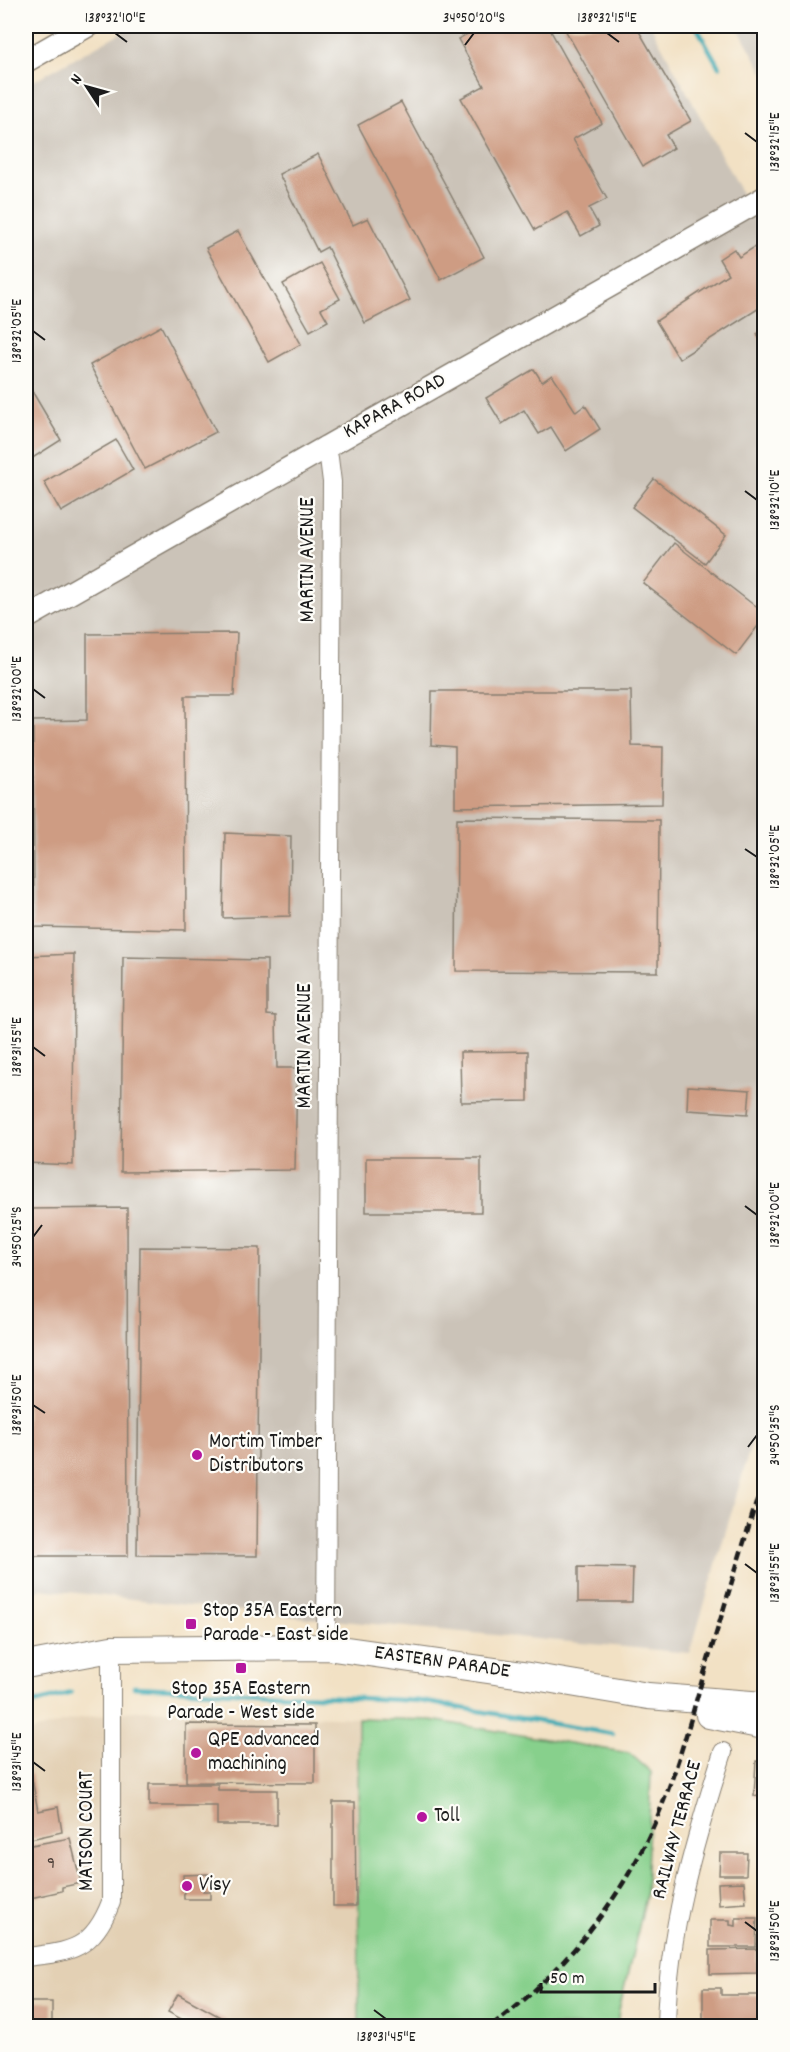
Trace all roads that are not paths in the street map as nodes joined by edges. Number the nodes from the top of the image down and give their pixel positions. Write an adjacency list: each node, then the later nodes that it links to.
1 (87, 26): 2 (street)
2 (26, 61)
3 (765, 198): 4 (street, KAPARA ROAD)
4 (324, 446): 5 (street, KAPARA ROAD); 6 (street, MARTIN AVENUE)
5 (26, 618)
6 (326, 1647): 7 (main road, EASTERN PARADE); 9 (main road, EASTERN PARADE)
7 (111, 1649): 8 (main road, EASTERN PARADE); 13 (street, MATSON COURT)
8 (26, 1665)
9 (643, 1696): 10 (main road, EASTERN PARADE); 11 (main road, EASTERN PARADE)
10 (765, 1705)
11 (765, 1726)
12 (723, 1752): 14 (street, RAILWAY TERRACE)
13 (26, 1957)
14 (666, 2026)

